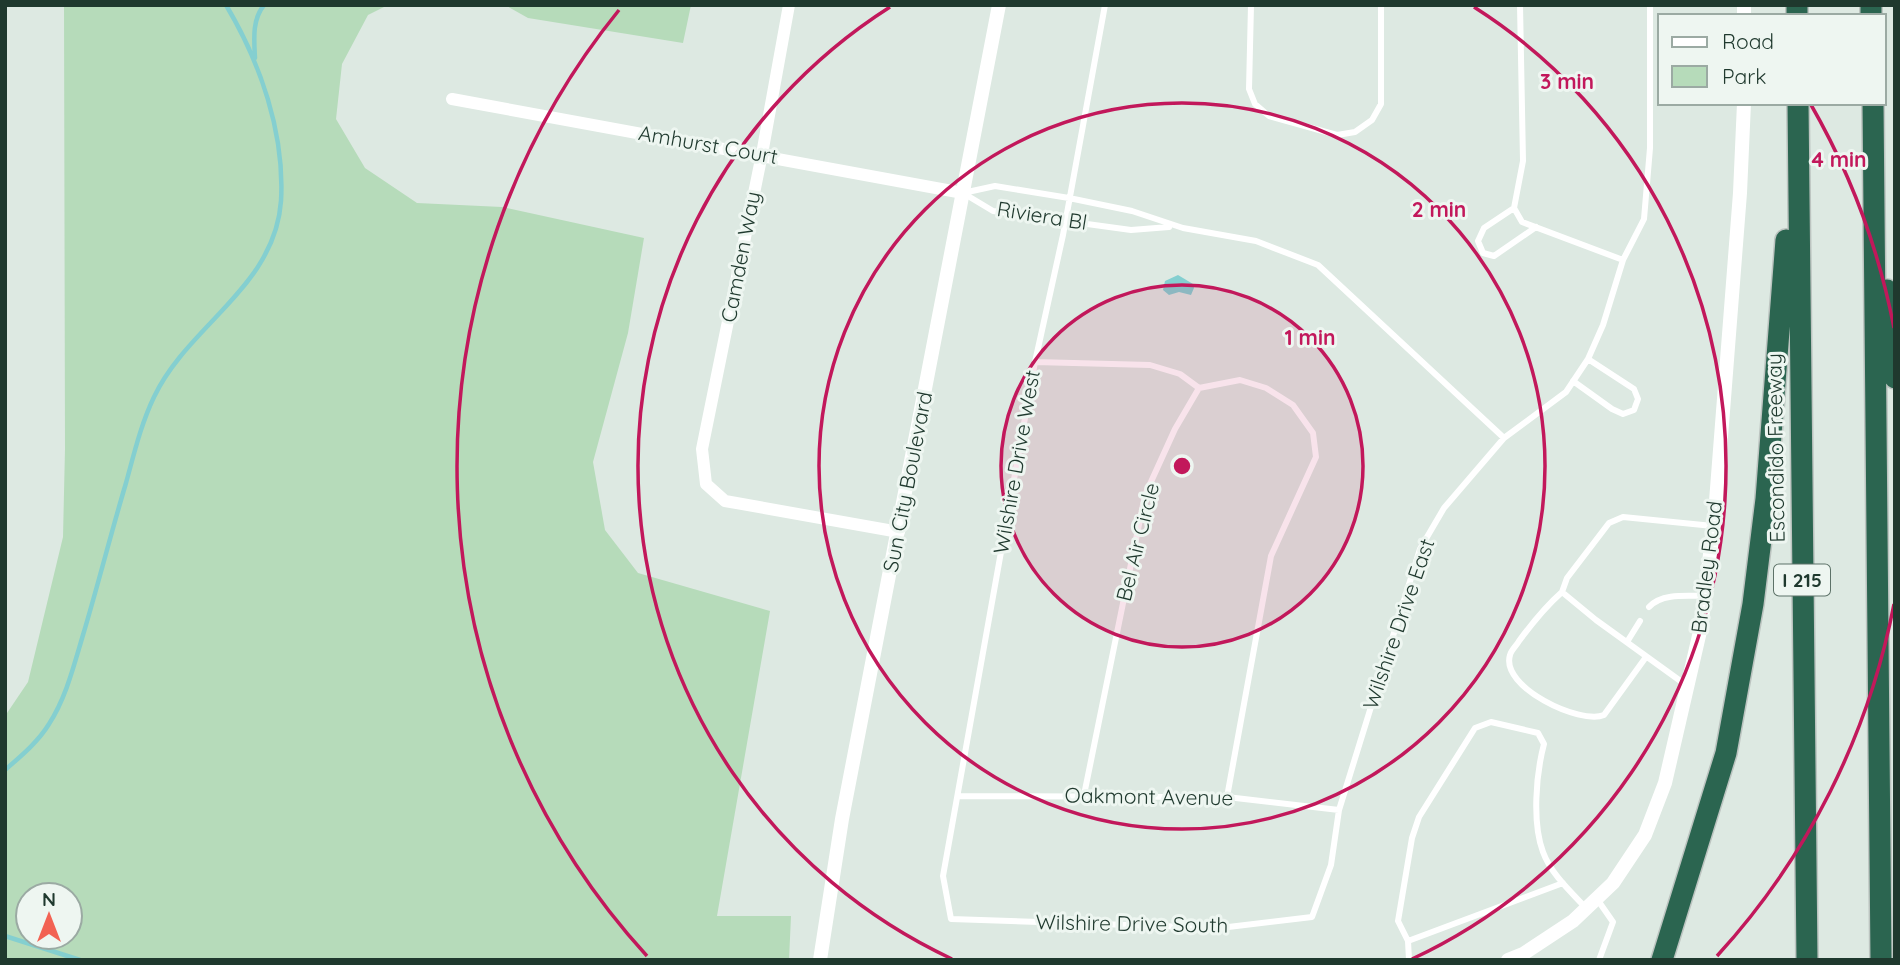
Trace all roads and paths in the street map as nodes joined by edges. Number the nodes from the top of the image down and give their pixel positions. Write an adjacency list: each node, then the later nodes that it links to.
1 (789, 5): 13 (street, Camden Way)
2 (999, 5): 14 (street, Sun City Boulevard)
3 (1105, 5): 15 (lane, Wilshire Drive West)
4 (1251, 5): 5 (lane)
5 (1381, 5)
6 (1520, 5): 17 (lane)
7 (1650, 5): 21 (lane, Wilshire Drive East)
8 (452, 99): 13 (street, Amhurst Court)
9 (1744, 105): 28 (street, Bradley Road)
10 (1798, 105): 16 (highway, Escondido Freeway / I 215)
11 (1872, 105): 12 (highway)
12 (1873, 127): 24 (highway); 52 (highway)
13 (762, 155): 14 (street, Amhurst Court); 29 (street, Camden Way)
14 (962, 193): 15 (lane, Riviera Bl); 18 (lane, Riviera Bl); 29 (street, Sun City Boulevard)
15 (1069, 198): 18 (lane, Wilshire Drive West); 19 (lane, Riviera Bl)
16 (1799, 201): 50 (highway); 51 (highway, Escondido Freeway / I 215)
17 (1514, 208): 20 (lane); 20 (lane)
18 (1066, 221): 19 (lane, Riviera Bl); 23 (lane, Wilshire Drive West)
19 (1175, 226): 27 (lane, Riviera Bl)
20 (1536, 227): 21 (lane)
21 (1623, 260): 22 (lane, Wilshire Drive East)
22 (1588, 359): 25 (lane, Wilshire Drive East); 25 (lane)
23 (1035, 362): 26 (lane); 38 (lane, Wilshire Drive West)
24 (1895, 378)
25 (1573, 381): 27 (lane, Wilshire Drive East)
26 (1199, 388): 37 (lane, Bel Air Circle); 39 (lane)
27 (1504, 438): 40 (lane, Wilshire Drive East)
28 (1713, 526): 30 (lane); 31 (street, Bradley Road)
29 (899, 531): 46 (street, Sun City Boulevard)
30 (1562, 592): 34 (lane); 35 (lane)
31 (1705, 596): 32 (lane); 36 (street, Bradley Road)
32 (1649, 607)
33 (1640, 621): 34 (lane)
34 (1627, 642): 35 (lane)
35 (1646, 657): 36 (lane)
36 (1687, 686): 42 (street, Bradley Road)
37 (1084, 795): 38 (lane, Oakmont Avenue); 39 (lane, Oakmont Avenue)
38 (959, 796): 44 (lane, Wilshire Drive West)
39 (1227, 797): 40 (lane, Oakmont Avenue)
40 (1339, 810): 43 (lane, Wilshire Drive East)
41 (1563, 883): 42 (lane); 45 (lane); 45 (lane)
42 (1592, 903): 48 (street, Bradley Road); 49 (lane)
43 (1312, 917): 44 (lane, Wilshire Drive South)
44 (951, 919)
45 (1408, 940): 47 (lane)
46 (820, 960)
47 (1409, 960)
48 (1508, 960)
49 (1599, 960)
50 (1662, 960)
51 (1807, 960)
52 (1881, 960)

